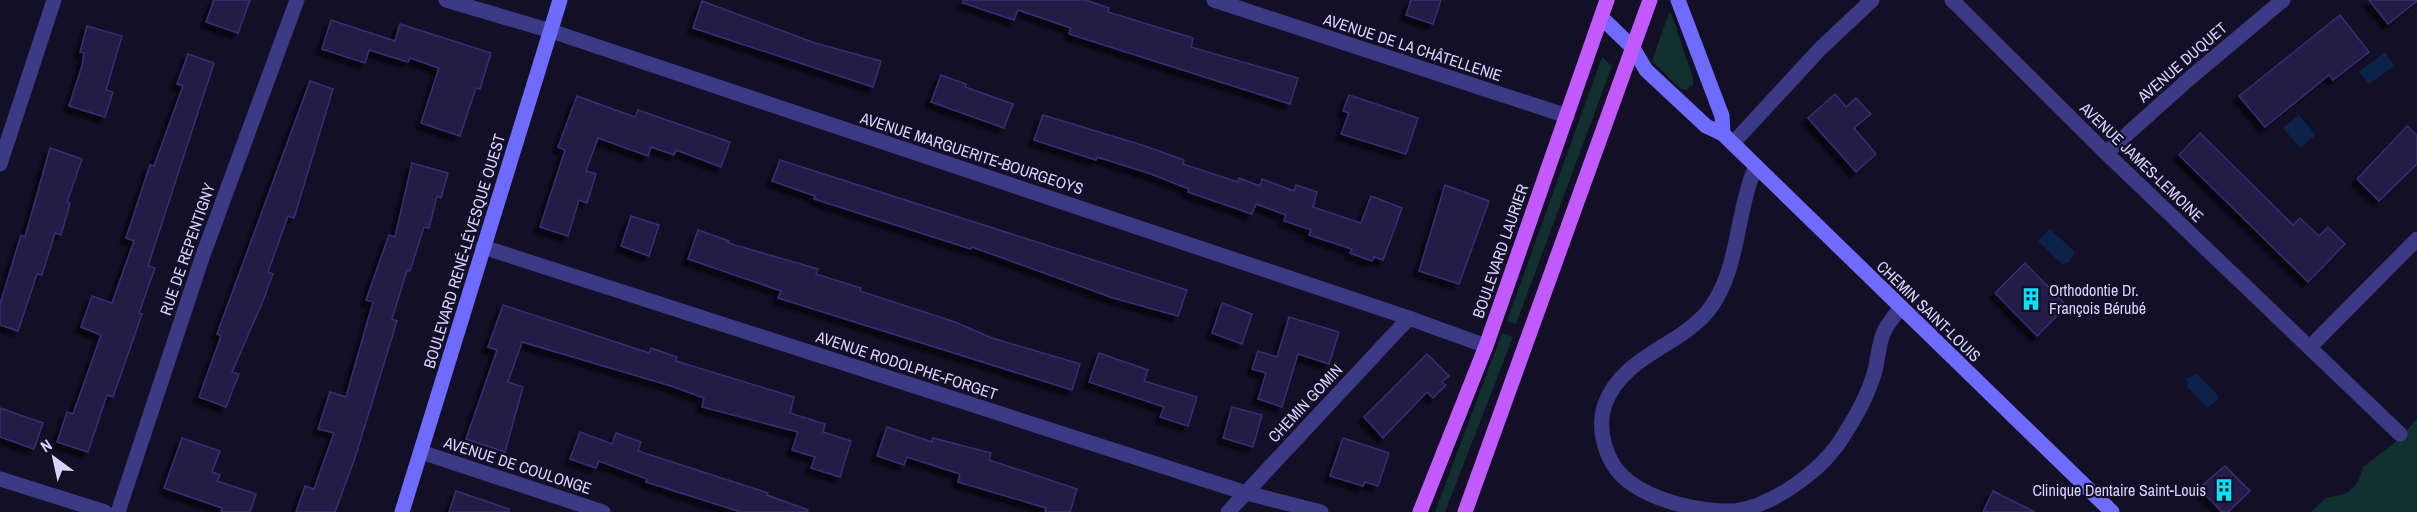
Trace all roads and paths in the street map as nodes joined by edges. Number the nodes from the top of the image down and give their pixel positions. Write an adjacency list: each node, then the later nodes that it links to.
1 (54, 0): 18 (street)
2 (297, 0): 31 (street, RUE DE REPENTIGNY)
3 (446, 0): 13 (street, AVENUE MARGUERITE-BOURGEOYS)
4 (560, 0): 13 (street, BOULEVARD RENÉ-LÉVESQUE OUEST)
5 (1214, 0): 15 (street, AVENUE DE LA CHÂTELLENIE)
6 (1607, 0): 12 (main road, BOULEVARD LAURIER)
7 (1650, 0): 14 (main road)
8 (1678, 0): 16 (street)
9 (1872, 0): 16 (street)
10 (1952, 0): 17 (street, AVENUE JAMES-LEMOINE)
11 (2283, 0): 17 (street, AVENUE DUQUET)
12 (1601, 17): 14 (street, CHEMIN SAINT-LOUIS); 15 (main road, BOULEVARD LAURIER)
13 (551, 31): 21 (street, BOULEVARD RENÉ-LÉVESQUE OUEST); 23 (street, AVENUE MARGUERITE-BOURGEOYS)
14 (1633, 48): 16 (street, CHEMIN SAINT-LOUIS); 37 (main road)
15 (1567, 116): 24 (main road, BOULEVARD LAURIER)
16 (1728, 139): 19 (street, CHEMIN SAINT-LOUIS)
17 (2106, 153): 25 (street, AVENUE JAMES-LEMOINE)
18 (0, 164)
19 (1756, 166): 22 (street, CHEMIN SAINT-LOUIS); 22 (street)
20 (2417, 239): 25 (street)
21 (483, 247): 27 (street, BOULEVARD RENÉ-LÉVESQUE OUEST); 29 (street, AVENUE RODOLPHE-FORGET)
22 (1900, 308): 38 (street, CHEMIN SAINT-LOUIS)
23 (1409, 318): 24 (street, AVENUE MARGUERITE-BOURGEOYS); 29 (street, CHEMIN GOMIN)
24 (1486, 346): 36 (main road, BOULEVARD LAURIER)
25 (2310, 347): 26 (street, AVENUE JAMES-LEMOINE)
26 (2400, 434)
27 (421, 452): 32 (street, BOULEVARD RENÉ-LÉVESQUE OUEST); 33 (street, AVENUE DE COULONGE)
28 (0, 479): 30 (street)
29 (1246, 493): 34 (street, CHEMIN GOMIN); 35 (street, AVENUE RODOLPHE-FORGET)
30 (105, 512)
31 (118, 512)
32 (402, 512)
33 (603, 512)
34 (1228, 512)
35 (1322, 512)
36 (1420, 512)
37 (1465, 512)
38 (2112, 512)

